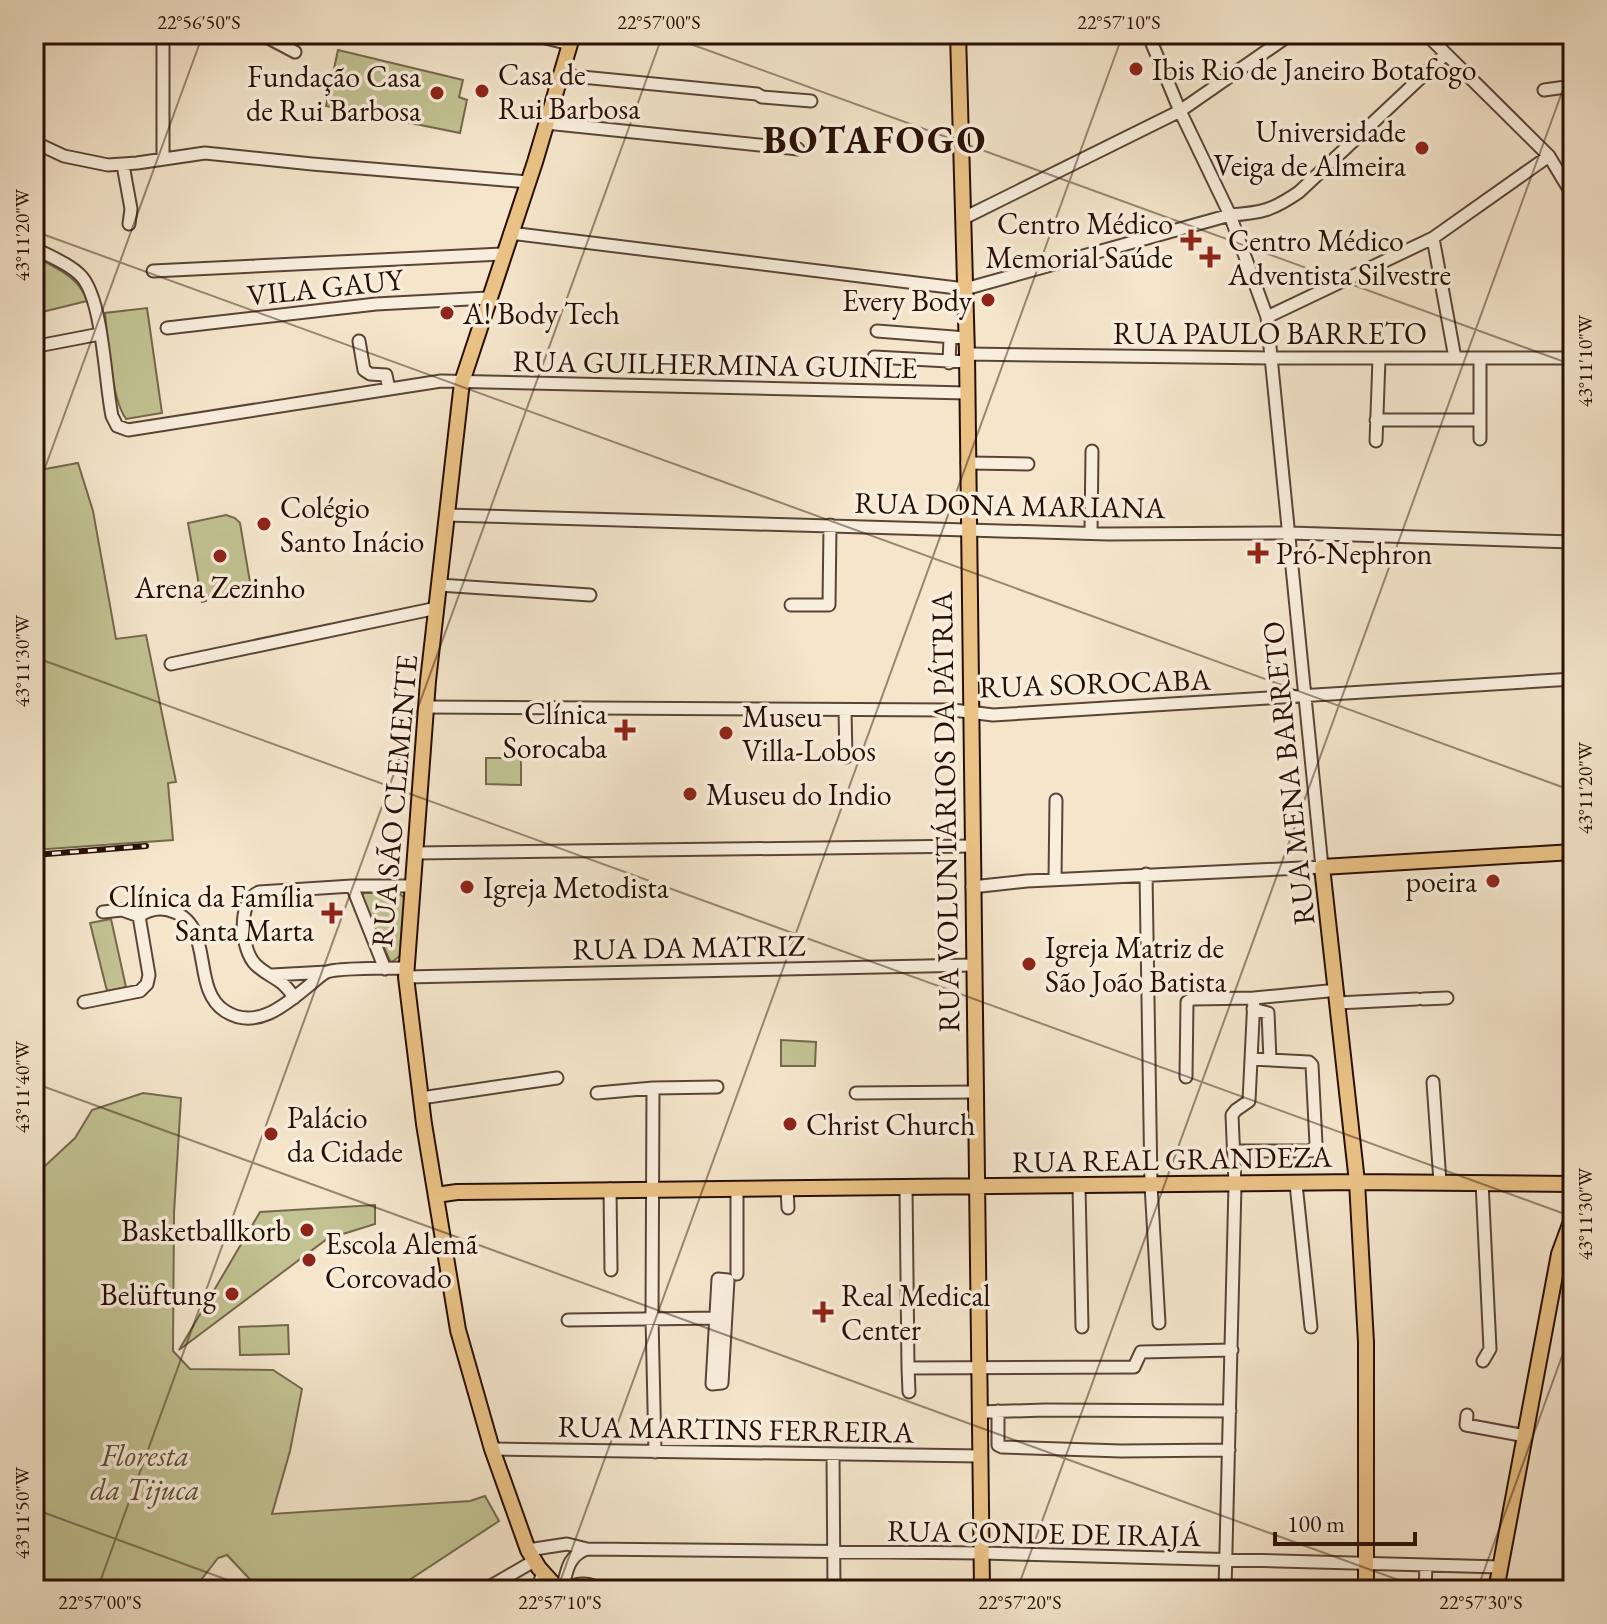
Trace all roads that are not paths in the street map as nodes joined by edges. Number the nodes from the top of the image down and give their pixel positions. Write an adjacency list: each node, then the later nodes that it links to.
1 (163, 34): 20 (street)
2 (261, 34): 9 (street)
3 (529, 34): 8 (street)
4 (958, 34): 25 (main road, RUA VOLUNTÁRIOS DA PÁTRIA)
5 (1148, 34): 15 (street, RUA MENA BARRETO)
6 (1291, 34): 15 (street)
7 (1426, 34): 10 (street)
8 (572, 39): 11 (main road, RUA SÃO CLEMENTE)
9 (295, 52)
10 (1446, 54): 19 (street); 24 (street)
11 (568, 76): 14 (street); 16 (main road, RUA SÃO CLEMENTE)
12 (1573, 86): 13 (street)
13 (1544, 90)
14 (811, 101)
15 (1180, 111): 24 (street, RUA MENA BARRETO); 25 (street)
16 (546, 123): 18 (street); 22 (main road, RUA SÃO CLEMENTE)
17 (34, 142): 21 (street)
18 (798, 149)
19 (1549, 156): 23 (street); 28 (street)
20 (163, 159): 21 (street); 22 (street)
21 (123, 165): 26 (street)
22 (528, 182): 27 (main road, RUA SÃO CLEMENTE)
23 (1573, 196)
24 (1230, 215): 32 (street); 34 (street, RUA MENA BARRETO)
25 (964, 218): 32 (main road, RUA VOLUNTÁRIOS DA PÁTRIA)
26 (129, 224)
27 (510, 233): 30 (main road, RUA SÃO CLEMENTE); 32 (street)
28 (1433, 238): 34 (street); 45 (street)
29 (34, 248): 37 (street)
30 (502, 254): 31 (street); 33 (main road, RUA SÃO CLEMENTE)
31 (153, 271)
32 (965, 289): 39 (main road, RUA VOLUNTÁRIOS DA PÁTRIA)
33 (488, 298): 35 (street, VILA GAUY); 50 (main road, RUA SÃO CLEMENTE)
34 (1267, 317): 44 (street, RUA MENA BARRETO)
35 (167, 328)
36 (877, 331): 38 (street)
37 (100, 334): 41 (street); 51 (street, RUA GUILHERMINA GUINLE)
38 (950, 338): 39 (street); 49 (street)
39 (966, 338): 43 (main road, RUA VOLUNTÁRIOS DA PÁTRIA)
40 (359, 341): 51 (street)
41 (43, 345)
42 (874, 357): 49 (street, RUA PAULO BARRETO)
43 (967, 358): 44 (street, RUA PAULO BARRETO); 49 (street, RUA PAULO BARRETO); 52 (main road, RUA VOLUNTÁRIOS DA PÁTRIA)
44 (1271, 358): 48 (street, RUA PAULO BARRETO); 64 (street, RUA MENA BARRETO)
45 (1455, 358): 46 (street, RUA PAULO BARRETO); 48 (street, RUA PAULO BARRETO)
46 (1480, 358): 47 (street, RUA PAULO BARRETO); 54 (street)
47 (1573, 358)
48 (1379, 359): 53 (street)
49 (949, 363)
50 (462, 382): 51 (street, RUA GUILHERMINA GUINLE); 52 (street, RUA GUILHERMINA GUINLE); 60 (main road, RUA SÃO CLEMENTE)
51 (389, 389)
52 (967, 393): 58 (main road, RUA VOLUNTÁRIOS DA PÁTRIA)
53 (1376, 420): 54 (street); 56 (street)
54 (1480, 420): 55 (street)
55 (1480, 439)
56 (1376, 441)
57 (1092, 451): 63 (street)
58 (967, 463): 59 (street); 62 (main road, RUA VOLUNTÁRIOS DA PÁTRIA)
59 (1028, 464)
60 (446, 515): 61 (street, RUA DONA MARIANA); 66 (main road, RUA SÃO CLEMENTE)
61 (830, 525): 62 (street, RUA DONA MARIANA); 68 (street)
62 (968, 528): 63 (street, RUA DONA MARIANA); 75 (main road, RUA VOLUNTÁRIOS DA PÁTRIA)
63 (1091, 533): 64 (street, RUA DONA MARIANA)
64 (1290, 533): 65 (street, RUA DONA MARIANA); 72 (street, RUA MENA BARRETO)
65 (1573, 542)
66 (439, 585): 67 (street); 69 (main road, RUA SÃO CLEMENTE)
67 (590, 595)
68 (791, 605)
69 (437, 608): 70 (street); 73 (main road, RUA SÃO CLEMENTE)
70 (171, 664)
71 (1573, 679): 72 (street, RUA SOROCABA)
72 (1307, 697): 75 (street, RUA SOROCABA); 81 (street, RUA MENA BARRETO)
73 (426, 707): 74 (street, RUA SOROCABA); 80 (main road, RUA SÃO CLEMENTE)
74 (845, 711): 75 (street, RUA SOROCABA); 76 (street)
75 (970, 713): 78 (main road, RUA VOLUNTÁRIOS DA PÁTRIA)
76 (846, 757)
77 (1056, 800): 83 (street)
78 (972, 846): 80 (street); 86 (main road, RUA VOLUNTÁRIOS DA PÁTRIA)
79 (1573, 852): 81 (main road)
80 (416, 853): 85 (main road, RUA SÃO CLEMENTE)
81 (1322, 867): 82 (street); 94 (main road, RUA MENA BARRETO)
82 (1146, 874): 83 (street); 117 (street)
83 (1055, 879): 86 (street)
84 (352, 886): 85 (street); 90 (street, RUA SÃO CLEMENTE); 93 (street)
85 (413, 886): 92 (main road, RUA SÃO CLEMENTE)
86 (972, 887): 89 (main road, RUA VOLUNTÁRIOS DA PÁTRIA)
87 (103, 912): 88 (street)
88 (139, 916): 95 (street); 97 (street)
89 (972, 965): 92 (street, RUA DA MATRIZ); 106 (main road, RUA VOLUNTÁRIOS DA PÁTRIA)
90 (385, 969): 91 (street, RUA DA MATRIZ); 92 (street, RUA DA MATRIZ)
91 (327, 972): 93 (street, RUA DA MATRIZ); 95 (street)
92 (407, 972): 109 (main road, RUA SÃO CLEMENTE)
93 (272, 975): 95 (street)
94 (1333, 997): 96 (street); 98 (street); 112 (main road, RUA MENA BARRETO)
95 (294, 998)
96 (1447, 998)
97 (84, 1002)
98 (1253, 1004): 99 (street); 100 (street); 101 (street)
99 (1251, 1059): 100 (street); 110 (street)
100 (1270, 1060): 110 (street)
101 (1186, 1077)
102 (557, 1078): 109 (street)
103 (1433, 1082): 113 (street)
104 (717, 1087): 105 (street)
105 (653, 1088): 107 (street); 115 (street)
106 (975, 1092): 108 (street); 120 (main road, RUA VOLUNTÁRIOS DA PÁTRIA)
107 (597, 1093)
108 (856, 1093)
109 (421, 1098): 125 (main road, RUA SÃO CLEMENTE)
110 (1234, 1151): 118 (street)
111 (1571, 1180): 114 (main road, RUA REAL GRANDEZA)
112 (1357, 1182): 113 (main road, RUA REAL GRANDEZA); 116 (main road, RUA REAL GRANDEZA); 157 (main road, RUA MENA BARRETO)
113 (1440, 1182): 114 (main road, RUA REAL GRANDEZA)
114 (1482, 1182): 137 (street)
115 (652, 1183): 121 (main road, RUA REAL GRANDEZA); 124 (main road, RUA REAL GRANDEZA); 130 (street)
116 (1296, 1184): 118 (main road, RUA REAL GRANDEZA); 135 (street)
117 (1151, 1185): 118 (main road, RUA REAL GRANDEZA); 119 (main road, RUA REAL GRANDEZA); 133 (street)
118 (1235, 1185): 136 (street)
119 (1079, 1186): 120 (main road, RUA REAL GRANDEZA); 134 (street)
120 (976, 1187): 123 (main road, RUA REAL GRANDEZA); 138 (main road, RUA VOLUNTÁRIOS DA PÁTRIA)
121 (737, 1188): 122 (main road, RUA REAL GRANDEZA); 129 (street)
122 (787, 1188): 123 (main road, RUA REAL GRANDEZA); 126 (street)
123 (906, 1188): 139 (street)
124 (610, 1189): 125 (main road, RUA REAL GRANDEZA); 128 (street)
125 (436, 1195): 146 (main road, RUA SÃO CLEMENTE)
126 (788, 1208)
127 (1572, 1220): 145 (main road)
128 (611, 1270)
129 (737, 1274)
130 (652, 1318): 131 (street); 132 (street); 147 (street)
131 (720, 1318): 131 (street)
132 (568, 1320)
133 (1159, 1323)
134 (1082, 1327)
135 (1311, 1327)
136 (1232, 1350): 138 (street); 142 (street)
137 (1483, 1361)
138 (979, 1366): 139 (street); 143 (main road, RUA VOLUNTÁRIOS DA PÁTRIA)
139 (908, 1368): 140 (street)
140 (909, 1392)
141 (998, 1411): 142 (street); 143 (street); 148 (street)
142 (1230, 1411): 148 (street)
143 (979, 1412): 150 (main road, RUA VOLUNTÁRIOS DA PÁTRIA)
144 (1467, 1415): 145 (street)
145 (1526, 1436): 159 (main road)
146 (492, 1449): 147 (street, RUA MARTINS FERREIRA); 155 (main road, RUA SÃO CLEMENTE)
147 (655, 1452): 149 (street, RUA MARTINS FERREIRA)
148 (1229, 1453): 151 (street); 156 (street)
149 (833, 1455): 150 (street, RUA MARTINS FERREIRA); 153 (street)
150 (980, 1456): 154 (main road, RUA VOLUNTÁRIOS DA PÁTRIA)
151 (1080, 1456)
152 (587, 1549): 153 (street, RUA CONDE DE IRAJÁ); 155 (street, RUA CONDE DE IRAJÁ); 162 (street)
153 (834, 1553): 154 (street, RUA CONDE DE IRAJÁ); 164 (street)
154 (982, 1553): 156 (street, RUA CONDE DE IRAJÁ); 165 (main road, RUA VOLUNTÁRIOS DA PÁTRIA)
155 (535, 1561): 160 (street); 161 (street); 162 (main road)
156 (1226, 1561): 157 (street, RUA CONDE DE IRAJÁ); 166 (street)
157 (1366, 1564): 158 (street, RUA CONDE DE IRAJÁ); 167 (main road, RUA MENA BARRETO)
158 (1426, 1566): 159 (street, RUA CONDE DE IRAJÁ); 168 (street)
159 (1501, 1567): 169 (main road)
160 (484, 1590)
161 (537, 1590)
162 (562, 1590): 163 (street)
163 (600, 1590)
164 (834, 1590)
165 (982, 1590)
166 (1225, 1590)
167 (1366, 1590)
168 (1425, 1590)
169 (1496, 1590)

